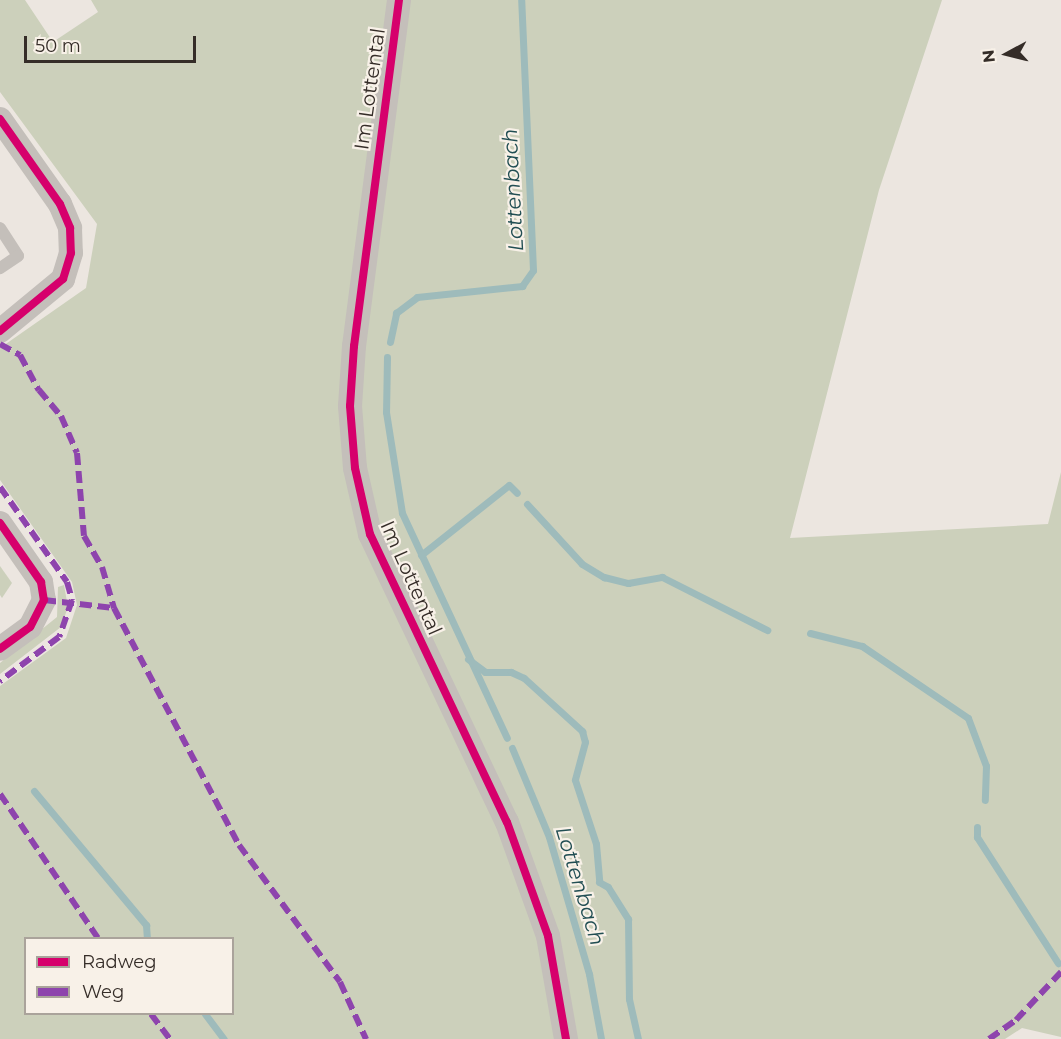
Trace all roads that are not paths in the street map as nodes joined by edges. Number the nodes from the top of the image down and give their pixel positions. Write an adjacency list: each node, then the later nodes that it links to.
1 (399, 0): 8 (street, Im Lottental)
2 (0, 119): 5 (street)
3 (0, 228): 4 (lane)
4 (0, 268)
5 (0, 331)
6 (0, 523): 7 (street)
7 (0, 649)
8 (566, 1039)

